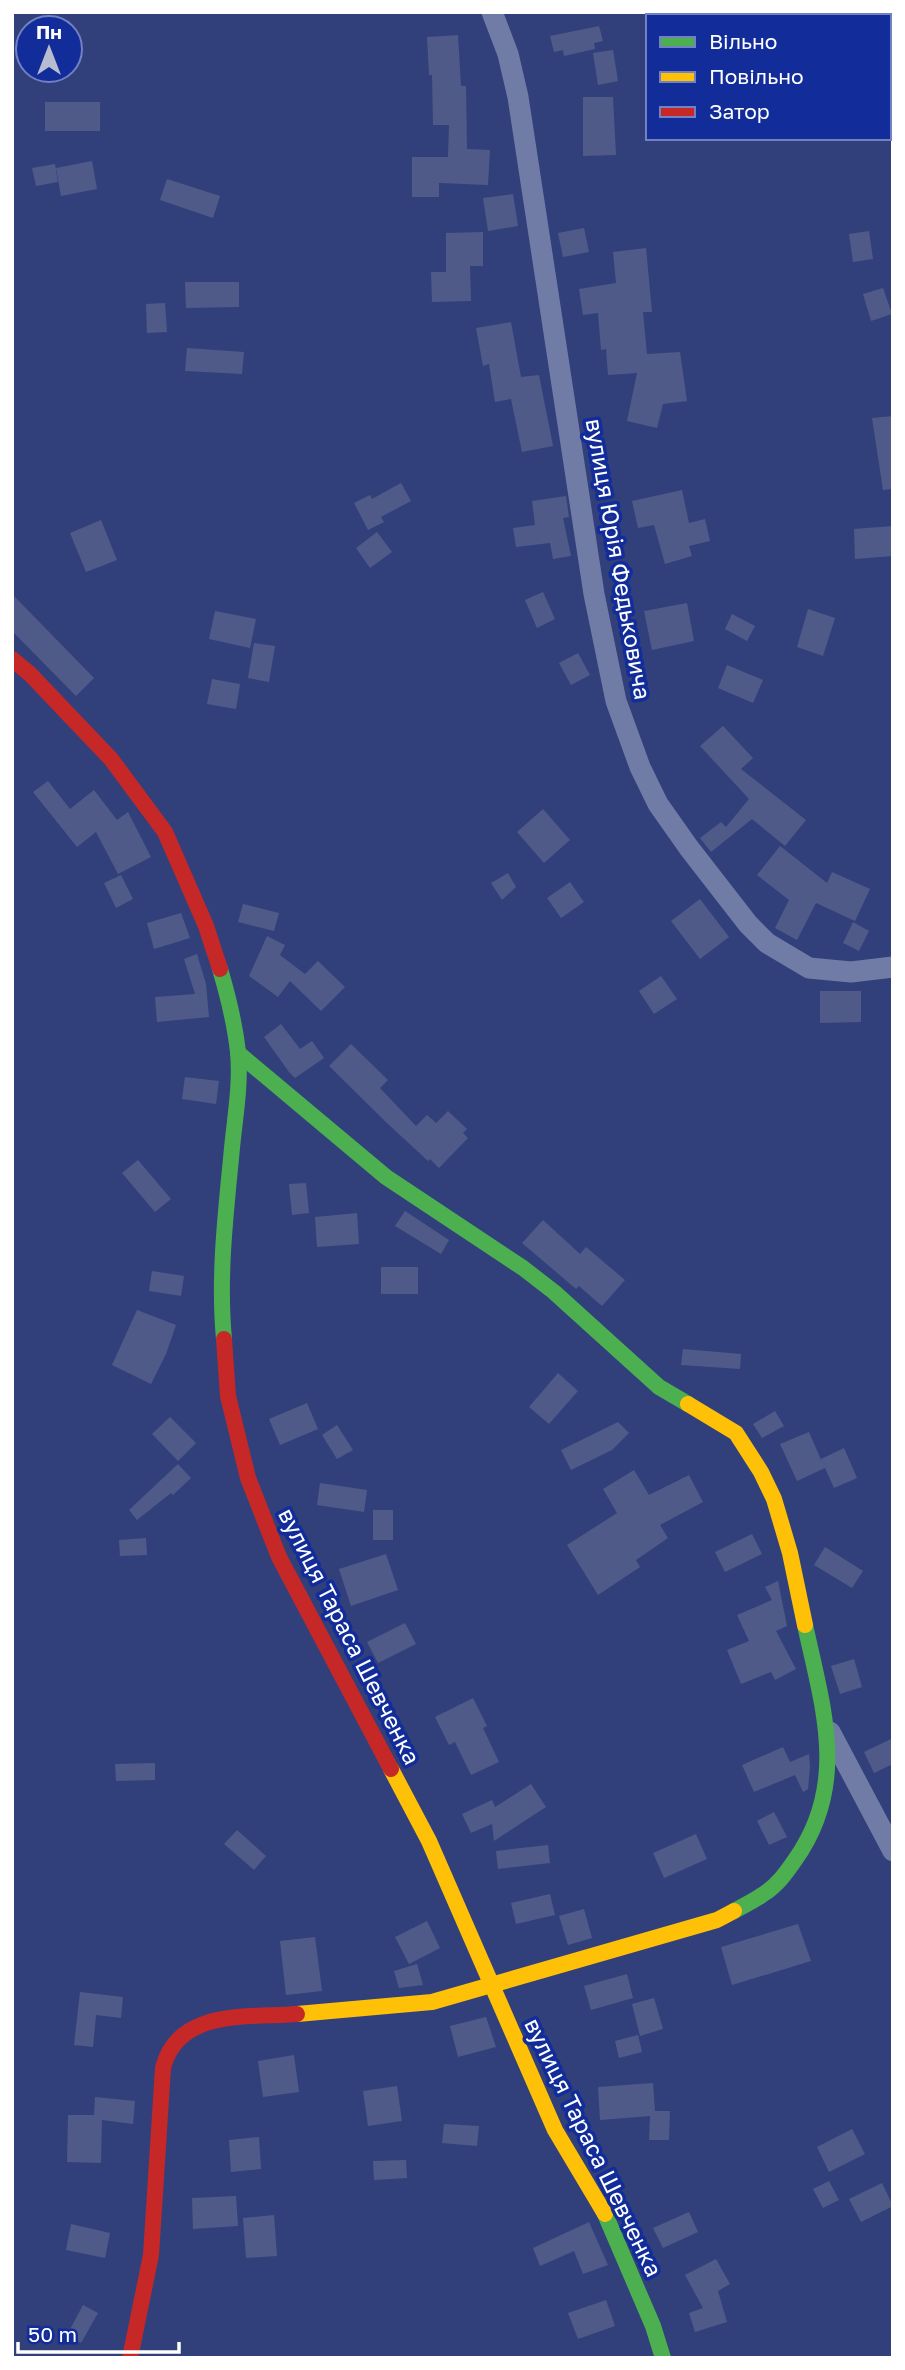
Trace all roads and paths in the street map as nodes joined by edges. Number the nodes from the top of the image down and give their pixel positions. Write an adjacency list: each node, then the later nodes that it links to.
1 (492, 12): 3 (street, вулиця Юрія Федьковича)
2 (12, 659): 4 (street, вулиця Тараса Шевченка)
3 (893, 967)
4 (238, 1053): 5 (street); 7 (street, вулиця Тараса Шевченка)
5 (825, 1723): 6 (street); 7 (street)
6 (893, 1851)
7 (491, 1985): 8 (street); 9 (street, вулиця Тараса Шевченка)
8 (130, 2358)
9 (663, 2358)

